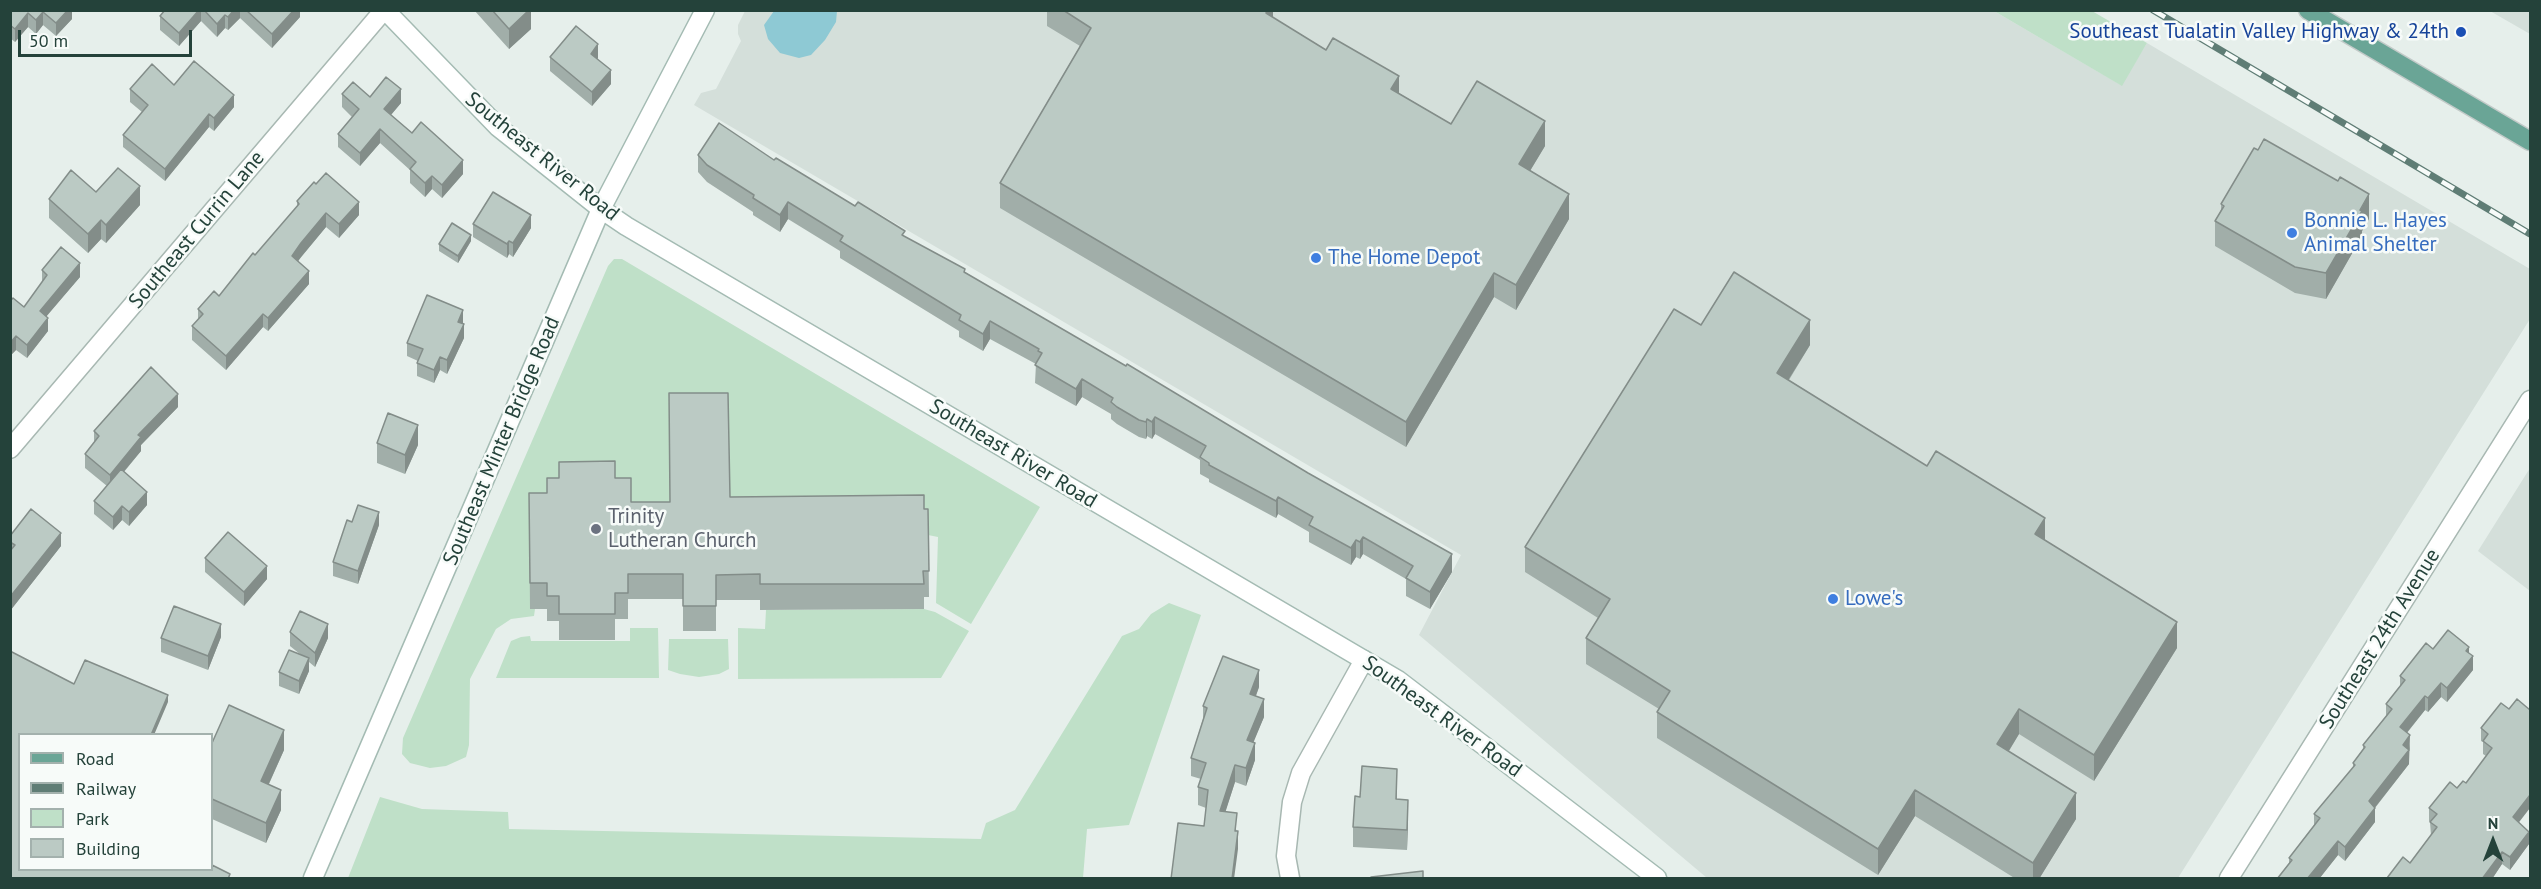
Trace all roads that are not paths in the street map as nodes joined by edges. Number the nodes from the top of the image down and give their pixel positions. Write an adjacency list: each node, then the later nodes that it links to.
1 (385, 10): 5 (main road, Southeast River Road); 7 (main road, Southeast Currin Lane)
2 (705, 10): 5 (main road, Southeast Minter Bridge Road)
3 (2308, 10): 4 (main road)
4 (2530, 141)
5 (601, 209): 8 (main road, Southeast River Road); 9 (main road, Southeast Minter Bridge Road)
6 (2530, 400): 12 (main road, Southeast 24th Avenue)
7 (10, 449)
8 (1364, 660): 10 (main road); 11 (main road, Southeast River Road)
9 (313, 879)
10 (1290, 879)
11 (1657, 879)
12 (2229, 879)

